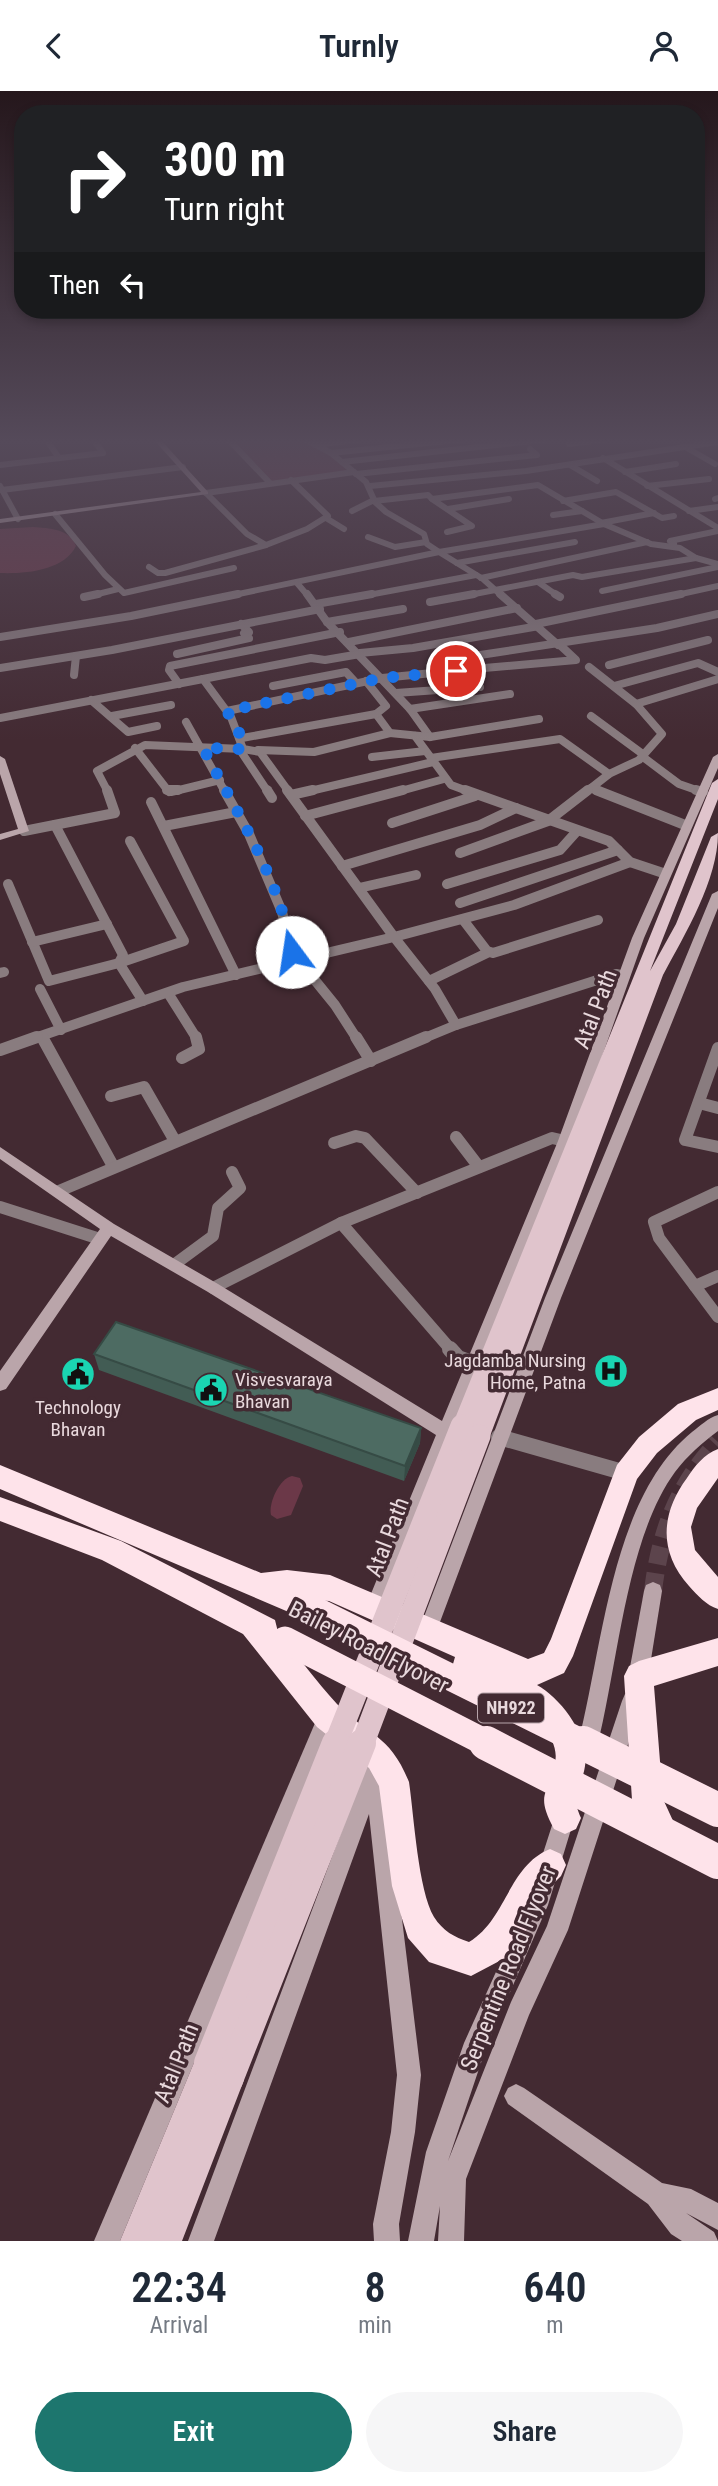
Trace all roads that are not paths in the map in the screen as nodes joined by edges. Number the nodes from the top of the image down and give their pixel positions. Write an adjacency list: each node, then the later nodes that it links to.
1 (77, 539): 25 (street)
2 (256, 539): 12 (street)
3 (279, 539): 12 (street)
4 (374, 539): 9 (street)
5 (510, 539): 15 (street)
6 (526, 539): 13 (street)
7 (639, 539): 11 (street)
8 (677, 539): 14 (street)
9 (426, 542): 15 (street)
10 (575, 542): 13 (street)
11 (647, 543): 14 (street); 21 (street)
12 (266, 545): 19 (street)
13 (535, 548): 17 (street)
14 (680, 548): 16 (street)
15 (439, 552): 17 (street); 23 (street)
16 (696, 558): 18 (street); 22 (street)
17 (457, 563): 21 (street)
18 (718, 566): 27 (street)
19 (149, 567)
20 (234, 568): 25 (street)
21 (479, 576): 26 (street); 31 (street)
22 (538, 582): 26 (street); 29 (street)
23 (297, 583): 31 (street); 41 (street)
24 (718, 586): 37 (street)
25 (118, 589): 28 (street)
26 (495, 591): 30 (street); 32 (street)
27 (602, 591)
28 (85, 597)
29 (560, 597)
30 (430, 602)
31 (316, 608): 35 (street); 36 (street)
32 (517, 608): 37 (street); 44 (street)
33 (402, 609): 35 (street)
34 (718, 614): 38 (street)
35 (327, 622): 39 (street)
36 (241, 624): 47 (street); 49 (street)
37 (537, 625): 45 (street); 48 (street)
38 (657, 628): 40 (street); 45 (street)
39 (337, 633): 44 (street); 60 (street)
40 (666, 634)
41 (0, 637)
42 (674, 640): 46 (street)
43 (708, 641): 46 (street)
44 (349, 642): 48 (street)
45 (561, 644): 53 (street); 53 (street)
46 (682, 646): 50 (street)
47 (177, 654)
48 (357, 654): 56 (street); 57 (street)
49 (76, 656): 52 (street); 55 (street)
50 (609, 665)
51 (589, 667): 62 (street)
52 (0, 668)
53 (473, 669): 57 (street)
54 (718, 671): 62 (street)
55 (75, 675)
56 (203, 679): 60 (street); 70 (street)
57 (374, 679): 59 (street); 64 (street); 71 (street)
58 (718, 679): 67 (street)
59 (356, 683): 61 (street); 70 (street)
60 (179, 684): 66 (street)
61 (274, 686)
62 (614, 686): 67 (street)
63 (480, 687): 64 (street)
64 (396, 693): 69 (street)
65 (510, 694): 69 (street)
66 (91, 701): 72 (street); 74 (street)
67 (636, 704): 85 (street)
68 (171, 705): 72 (street)
69 (410, 709): 79 (street)
70 (227, 711): 80 (street)
71 (376, 714): 78 (street); 80 (street)
72 (112, 716): 77 (street)
73 (591, 716): 85 (street)
74 (0, 718)
75 (539, 719): 79 (street)
76 (186, 722): 82 (street)
77 (157, 726)
78 (390, 733): 79 (street); 84 (street)
79 (421, 737): 87 (street)
80 (242, 738): 83 (street)
81 (135, 748): 82 (street); 92 (street); 105 (street)
82 (203, 748): 83 (street); 92 (street)
83 (242, 750): 84 (street); 98 (street)
84 (258, 750): 96 (street)
85 (643, 756): 90 (street); 95 (street)
86 (372, 757): 87 (street)
87 (433, 757): 90 (street); 91 (street); 96 (street)
88 (718, 757): 95 (street)
89 (0, 758): 108 (street)
90 (609, 774): 94 (street)
91 (444, 779): 97 (street); 102 (street)
92 (220, 780): 101 (street)
93 (718, 783): 114 (main road, Atal Path)
94 (591, 788): 103 (street); 106 (street)
95 (702, 792): 106 (street)
96 (291, 796): 102 (street)
97 (475, 796): 100 (street); 104 (street)
98 (272, 798)
99 (151, 802): 107 (street)
100 (516, 809): 103 (street); 118 (street)
101 (236, 811): 107 (street); 132 (street)
102 (305, 815): 118 (street)
103 (548, 821): 109 (street); 115 (street)
104 (392, 823)
105 (55, 825): 108 (street); 128 (street)
106 (685, 825): 114 (street)
107 (164, 826): 134 (street)
108 (24, 831): 110 (street)
109 (577, 831): 113 (street); 122 (street)
110 (0, 837)
111 (718, 837): 116 (main road, Atal Path)
112 (130, 841): 133 (street)
113 (618, 850): 117 (street); 125 (street)
114 (684, 851): 119 (street); 174 (main road, Atal Path)
115 (460, 853)
116 (715, 855): 174 (main road, Atal Path)
117 (630, 862): 119 (street); 127 (street)
118 (342, 866): 123 (street)
119 (666, 874): 135 (street)
120 (416, 875): 123 (street)
121 (8, 884): 130 (street)
122 (447, 884)
123 (359, 888): 129 (street)
124 (718, 894): 174 (street)
125 (460, 902)
126 (598, 920): 131 (street)
127 (464, 921): 129 (street); 131 (street)
128 (107, 924): 130 (street); 133 (street)
129 (394, 937): 132 (street); 136 (street)
130 (32, 942): 133 (street)
131 (489, 953): 136 (street)
132 (298, 960): 134 (street); 146 (street)
133 (119, 963): 139 (street)
134 (236, 975): 138 (street)
135 (625, 977): 140 (street); 152 (street)
136 (429, 981): 140 (street)
137 (40, 989): 141 (street)
138 (167, 993): 139 (street); 145 (street)
139 (143, 1001): 141 (street)
140 (456, 1025): 146 (street)
141 (61, 1030): 142 (street)
142 (41, 1037): 144 (street); 156 (street)
143 (718, 1048): 148 (street)
144 (0, 1050)
145 (182, 1058)
146 (371, 1061): 151 (street)
147 (111, 1096): 151 (street)
148 (699, 1103): 149 (street); 154 (street)
149 (718, 1108)
150 (456, 1137): 157 (street)
151 (175, 1141): 156 (street)
152 (565, 1141): 157 (street); 170 (street)
153 (334, 1143): 161 (street)
154 (718, 1147)
155 (0, 1152): 159 (street)
156 (113, 1166): 159 (street)
157 (479, 1167): 161 (street)
158 (232, 1173): 165 (street)
159 (59, 1191): 164 (street)
160 (718, 1192): 167 (street)
161 (417, 1193): 163 (street)
162 (0, 1207): 164 (street)
163 (341, 1223): 168 (street); 170 (street)
164 (105, 1234): 165 (street); 171 (street)
165 (175, 1265): 168 (street)
166 (718, 1276): 167 (street)
167 (695, 1286): 169 (street)
168 (214, 1288): 174 (street)
169 (718, 1317)
170 (472, 1363): 174 (street)
171 (1, 1381)
172 (718, 1399): 176 (highway)
173 (718, 1422): 192 (street, Serpentine Road Flyover)
174 (471, 1433): 176 (street); 179 (street); 180 (street); 196 (main road, Atal Path, bridge)
175 (718, 1460): 183 (highway)
176 (626, 1472): 186 (highway)
177 (0, 1477): 181 (highway, NH922)
178 (0, 1509): 185 (highway, NH922)
179 (392, 1564): 180 (street); 184 (street)
180 (444, 1580): 186 (street)
181 (270, 1590): 184 (highway); 191 (highway, Bailey Road Flyover / NH922, bridge); 192 (highway)
182 (653, 1591): 188 (street, Serpentine Road Flyover)
183 (718, 1596)
184 (375, 1606): 186 (highway)
185 (253, 1624): 189 (highway); 193 (highway, Bailey Road Flyover / NH922, bridge)
186 (428, 1630)
187 (718, 1652): 188 (highway)
188 (639, 1676): 195 (highway); 206 (street, Serpentine Road Flyover)
189 (328, 1716): 190 (highway); 200 (street)
190 (387, 1770): 194 (highway); 203 (street); 204 (street)
191 (718, 1810)
192 (565, 1818): 194 (street, Serpentine Road Flyover)
193 (718, 1862)
194 (550, 1865): 205 (street, Serpentine Road Flyover)
195 (718, 1876)
196 (218, 2072): 201 (main road, Atal Path); 202 (main road, Atal Path)
197 (516, 2096): 198 (street)
198 (657, 2196): 199 (street); 207 (street)
199 (718, 2217)
200 (107, 2241)
201 (136, 2241)
202 (166, 2241)
203 (201, 2241)
204 (387, 2241)
205 (421, 2241)
206 (451, 2241)
207 (705, 2241)

